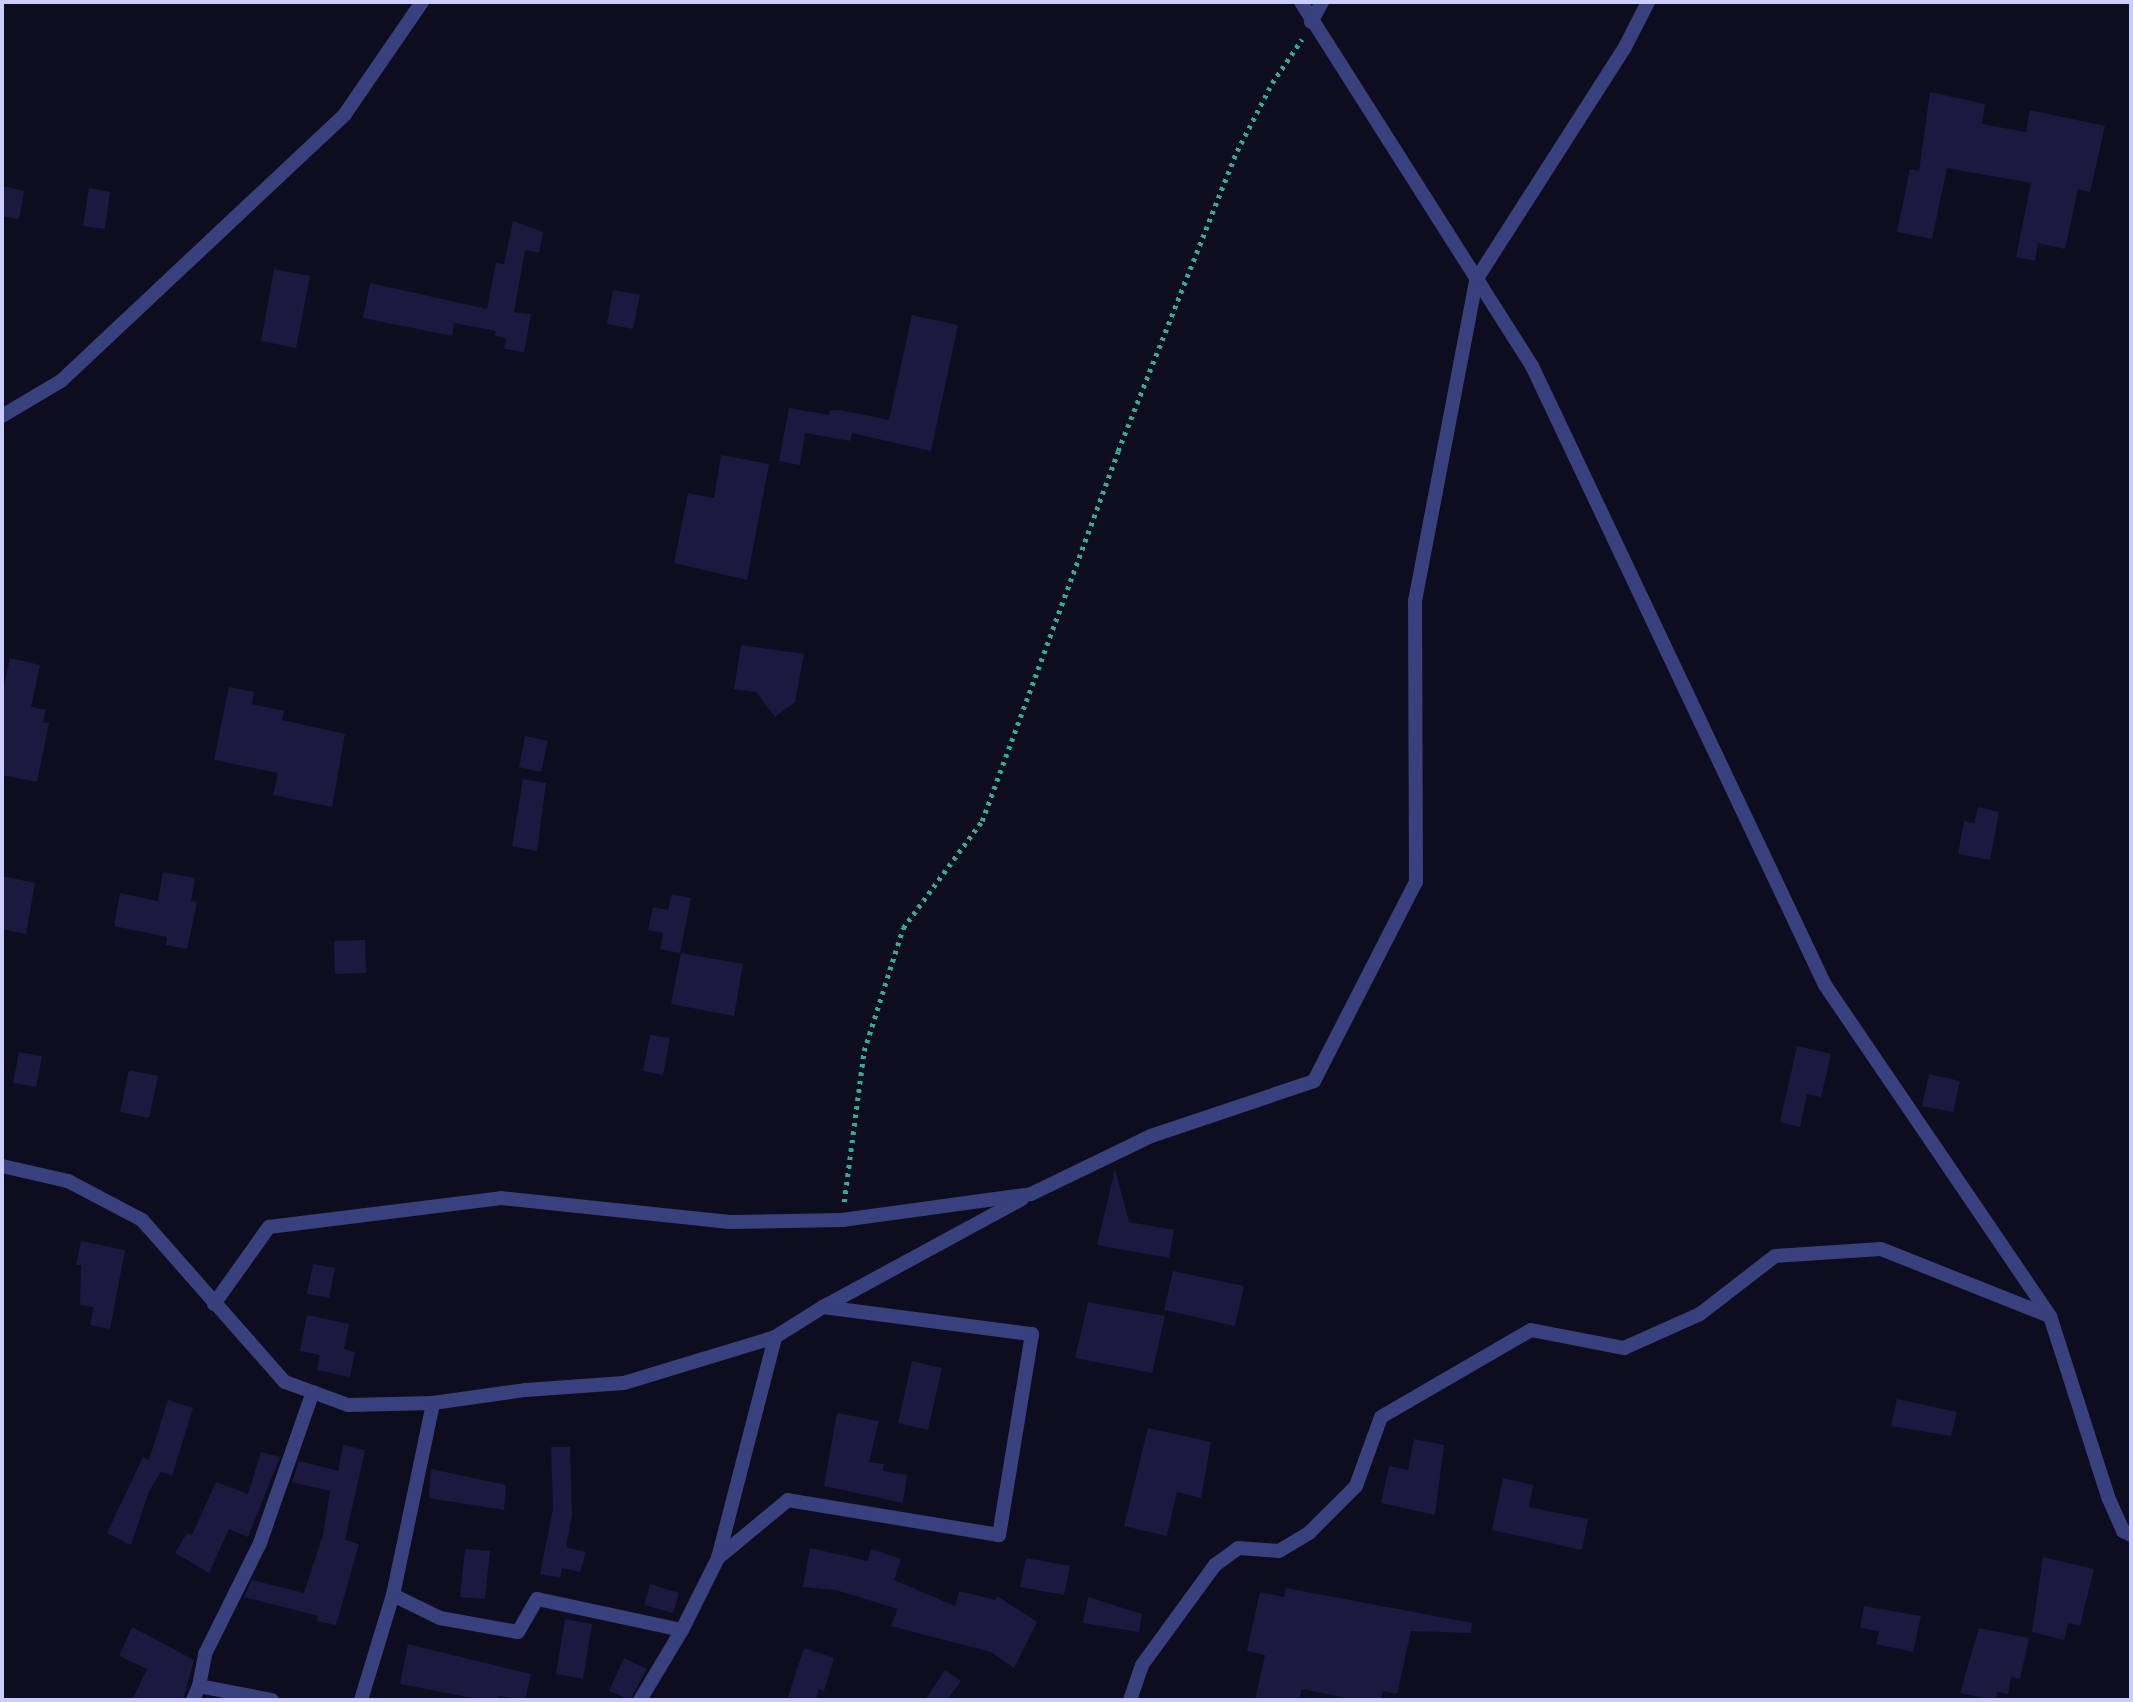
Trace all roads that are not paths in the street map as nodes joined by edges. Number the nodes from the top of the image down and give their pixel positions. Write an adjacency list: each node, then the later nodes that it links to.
1 (422, 2): 7 (street)
2 (1301, 2): 5 (street)
3 (1322, 2): 5 (street)
4 (1648, 2): 6 (street)
5 (1311, 22): 6 (street)
6 (1476, 280): 9 (street); 12 (street)
7 (2, 416)
8 (2, 1166): 10 (street)
9 (1031, 1194): 10 (street); 11 (street)
10 (214, 1304): 14 (street)
11 (823, 1307): 13 (street); 17 (street)
12 (2050, 1316): 16 (street); 25 (street)
13 (775, 1337): 15 (street); 17 (street)
14 (313, 1392): 15 (street); 20 (street)
15 (433, 1403): 18 (street)
16 (2131, 1535)
17 (718, 1558): 19 (street)
18 (393, 1595): 19 (street); 23 (street)
19 (682, 1630): 24 (street)
20 (199, 1686): 21 (street); 22 (street)
21 (193, 1700)
22 (272, 1700)
23 (361, 1700)
24 (640, 1700)
25 (1130, 1700)

